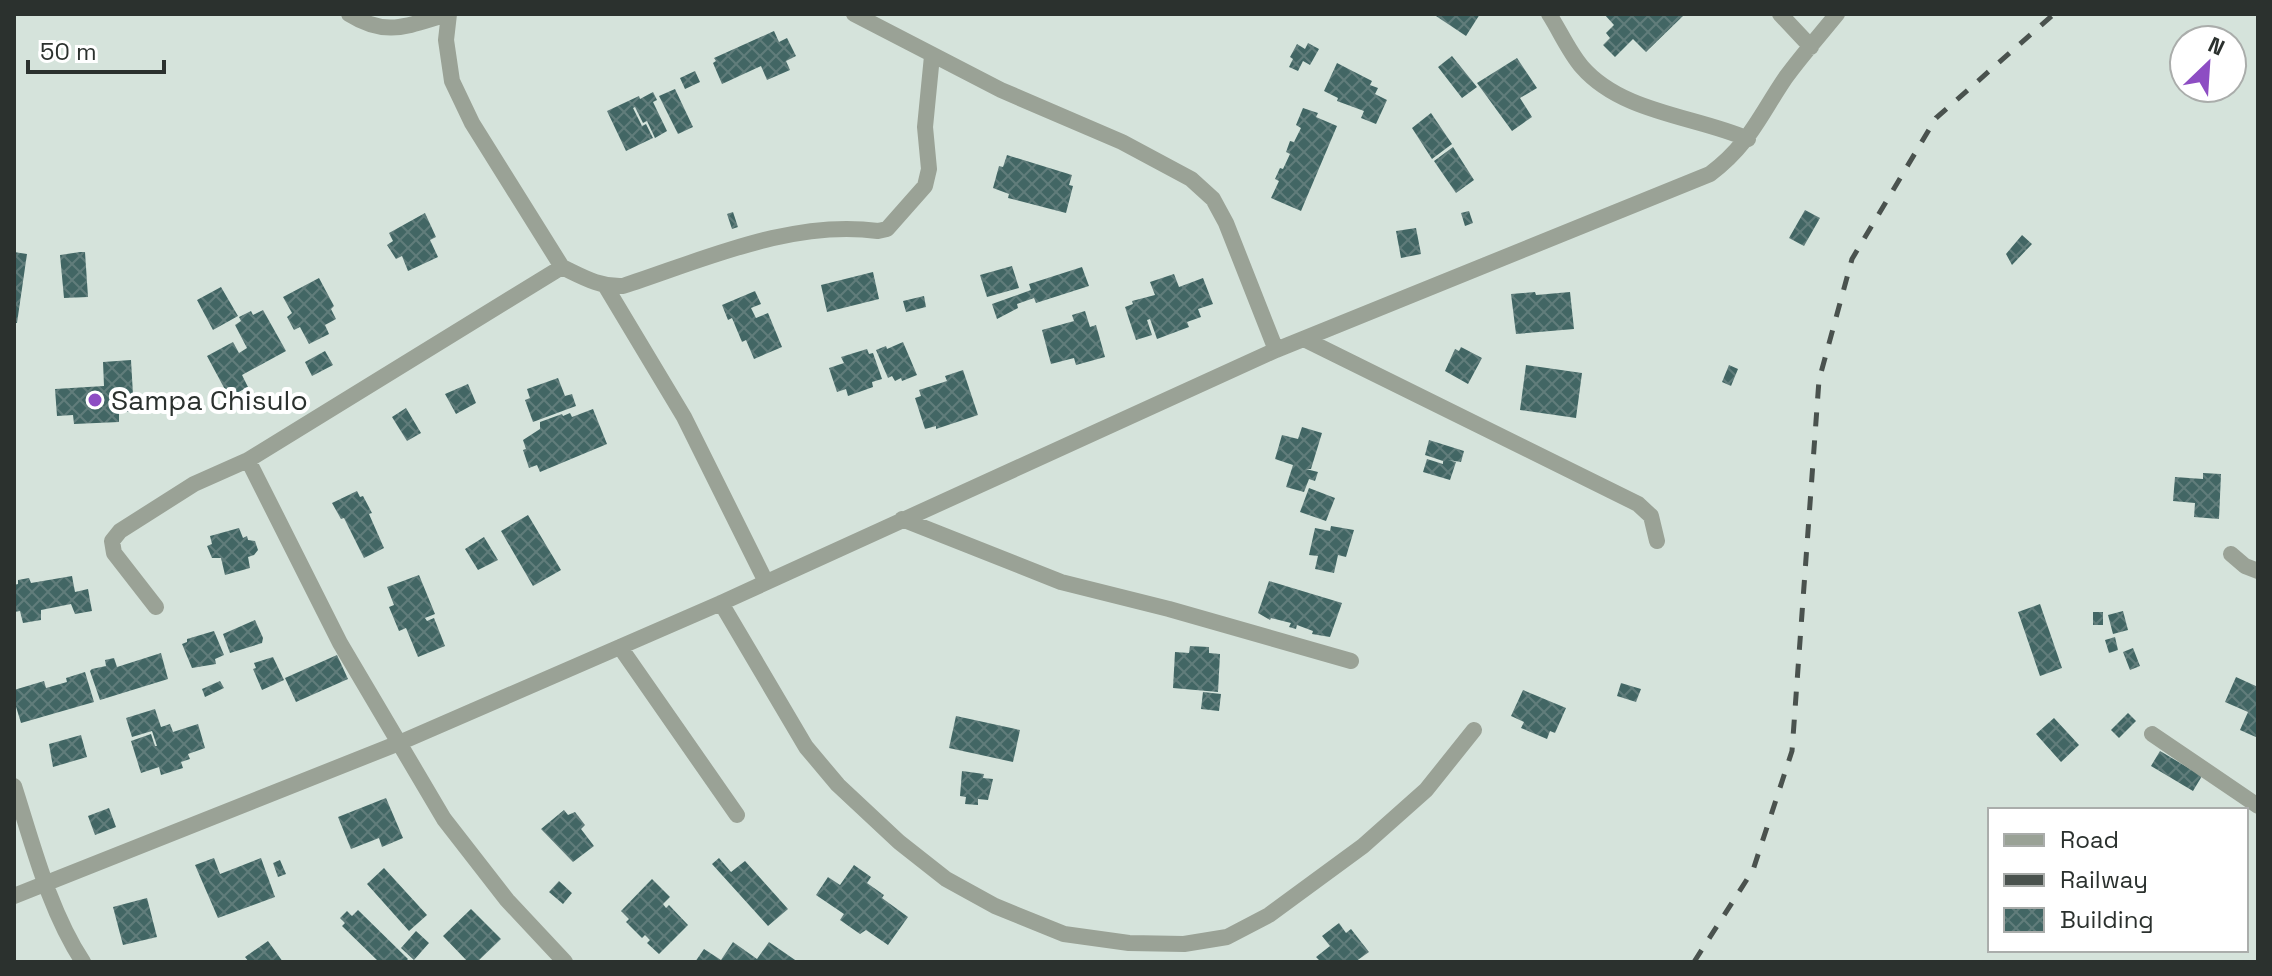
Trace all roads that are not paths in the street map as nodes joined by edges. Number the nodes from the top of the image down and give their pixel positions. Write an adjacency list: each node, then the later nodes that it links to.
1 (349, 14): 2 (street)
2 (449, 14): 10 (street)
3 (854, 14): 8 (street)
4 (1549, 14): 9 (street)
5 (1780, 14): 7 (street)
6 (1837, 14): 7 (street)
7 (1811, 47): 9 (street)
8 (932, 56): 11 (street); 13 (street)
9 (1748, 139): 12 (street)
10 (562, 267): 11 (street); 14 (street)
11 (606, 287): 19 (street)
12 (1304, 339): 13 (street); 16 (street)
13 (1276, 350): 15 (street)
14 (248, 460): 21 (street); 26 (street)
15 (902, 519): 19 (street); 23 (street)
16 (1657, 541)
17 (2231, 554): 18 (street)
18 (2258, 571)
19 (766, 582): 20 (street)
20 (721, 603): 22 (street); 24 (street)
21 (156, 607)
22 (620, 647): 26 (street); 29 (street)
23 (1351, 661)
24 (1474, 730)
25 (2152, 734): 28 (street)
26 (399, 743): 30 (street); 33 (street)
27 (14, 786): 30 (street)
28 (2258, 806)
29 (737, 815)
30 (45, 883): 31 (street); 32 (street)
31 (14, 896)
32 (83, 962)
33 (565, 962)

